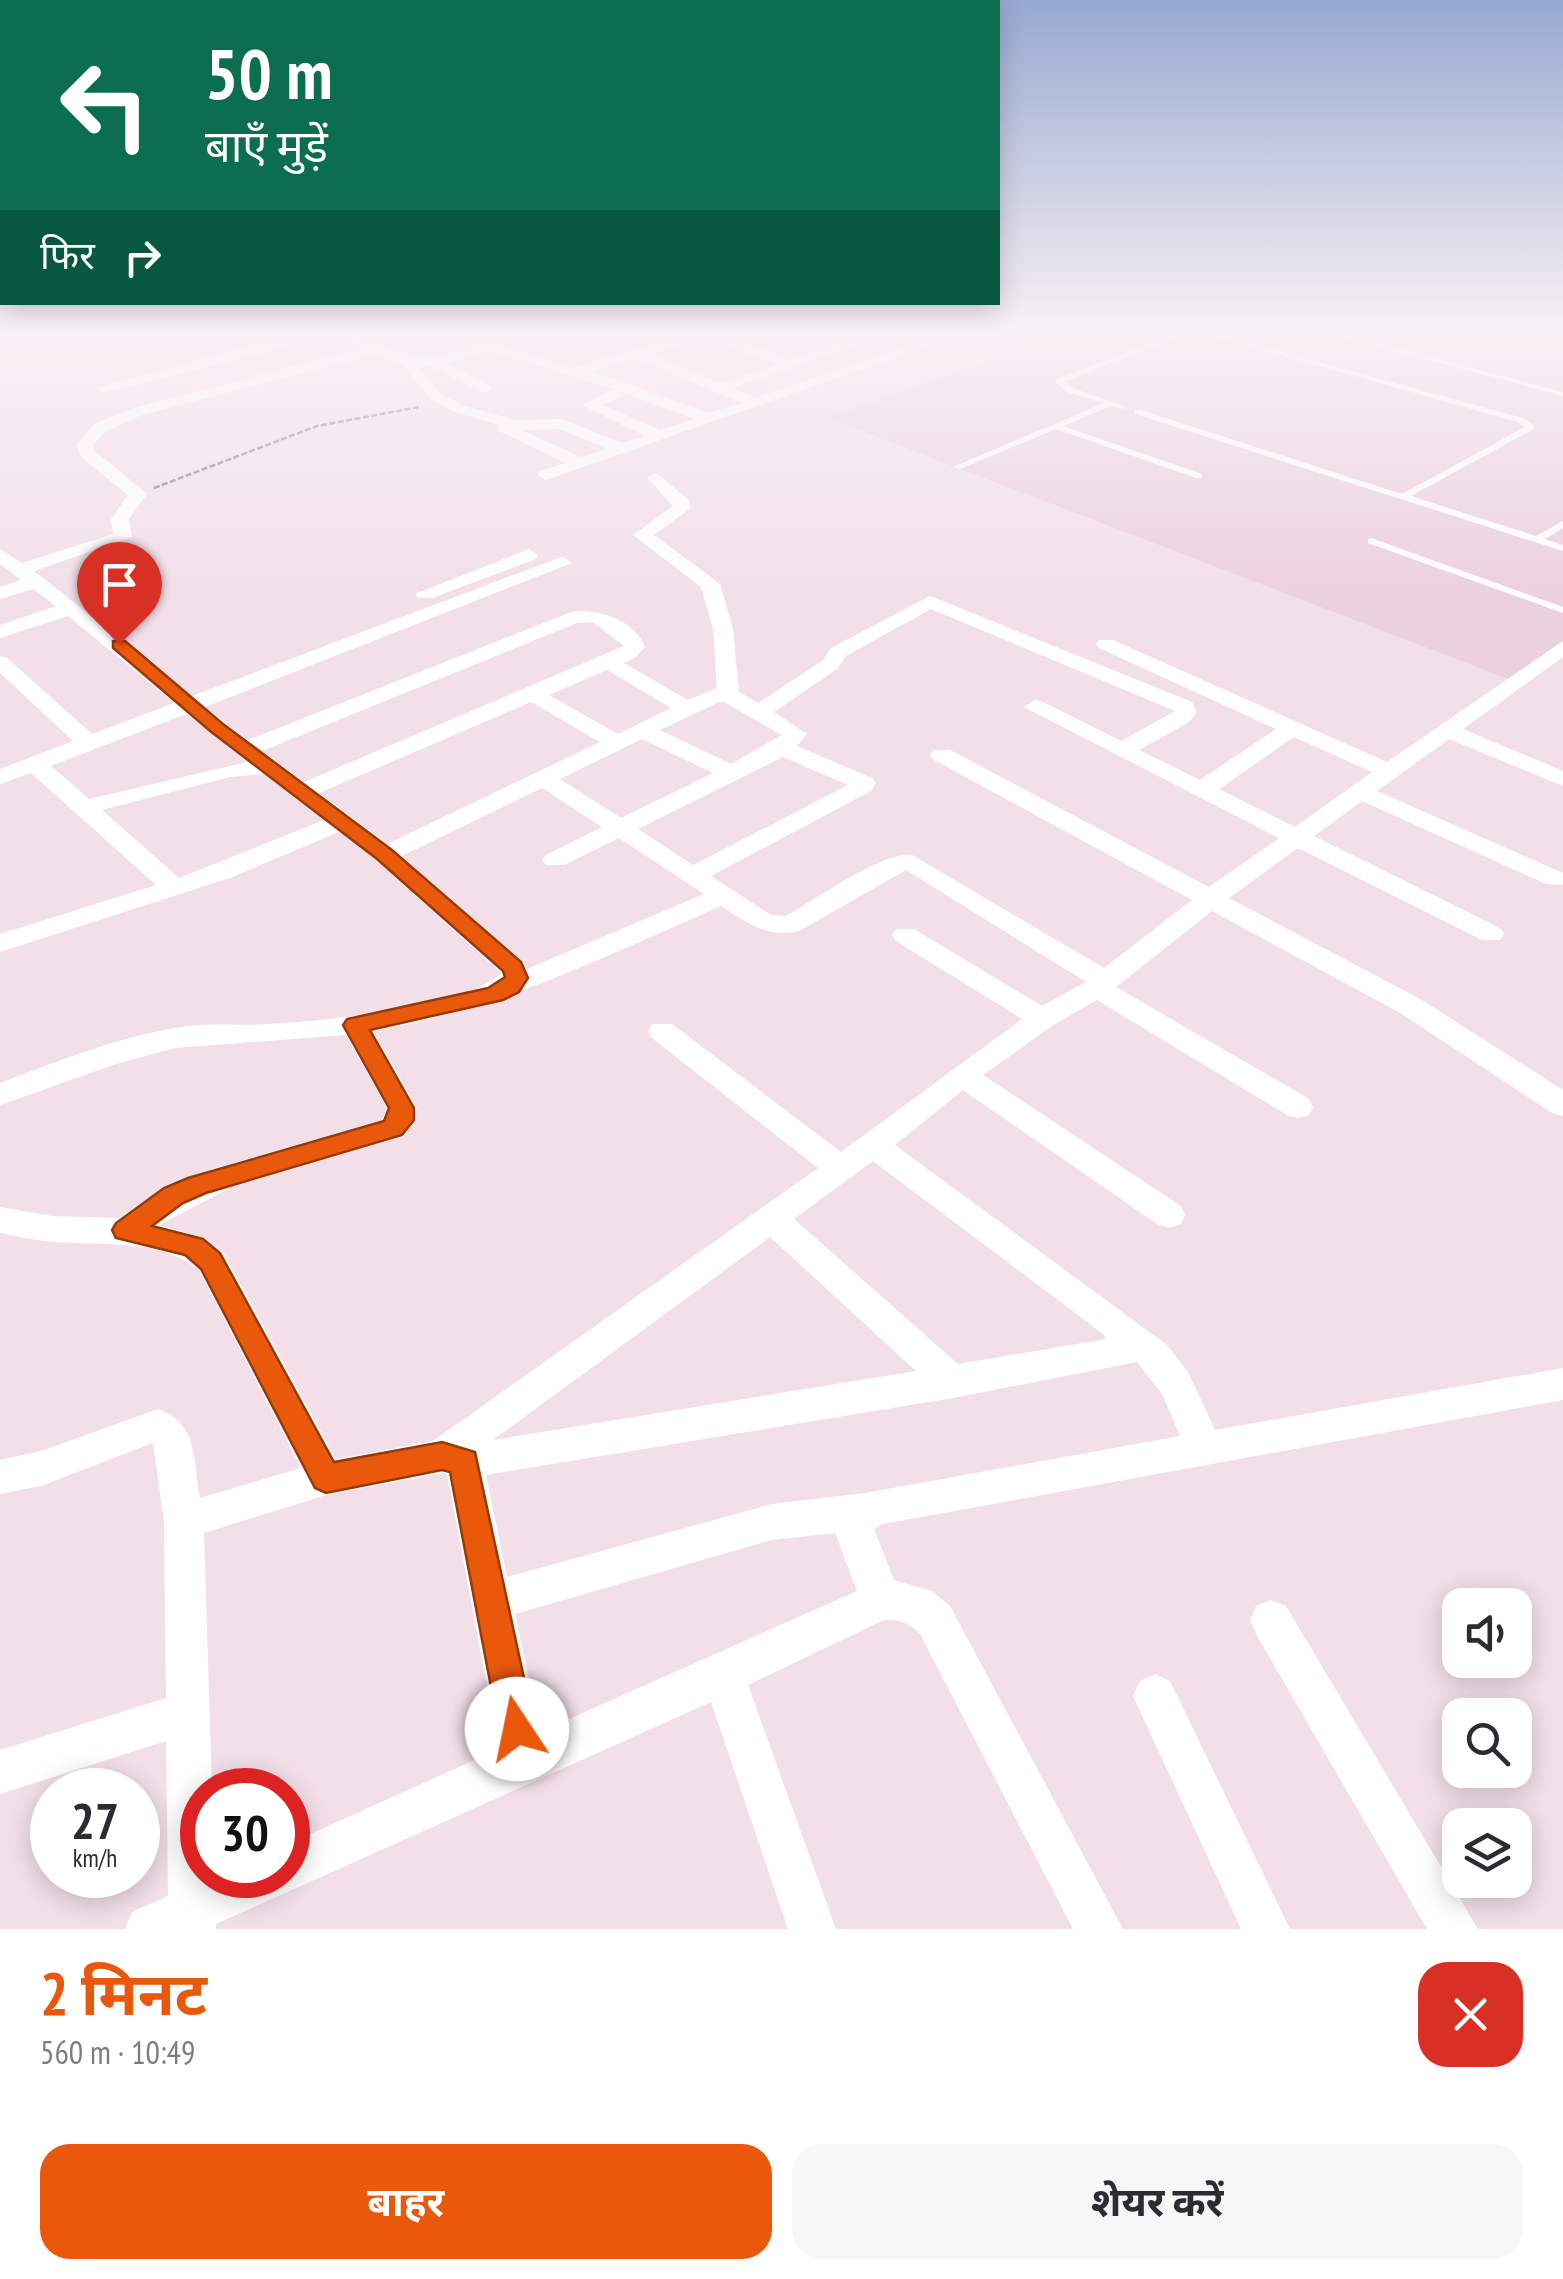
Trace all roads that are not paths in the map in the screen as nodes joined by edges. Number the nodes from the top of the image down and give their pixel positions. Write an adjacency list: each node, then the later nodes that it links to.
1 (112, 422): 24 (street)
2 (502, 422): 10 (street); 11 (street)
3 (628, 422): 9 (street)
4 (699, 422): 9 (street)
5 (1066, 422): 8 (lane)
6 (1169, 422): 16 (lane)
7 (1523, 422): 16 (lane)
8 (1056, 426): 12 (lane); 14 (lane)
9 (660, 436): 10 (street)
10 (622, 449): 11 (street)
11 (580, 464): 13 (street)
12 (957, 467)
13 (546, 475)
14 (1199, 476)
15 (656, 478): 34 (street)
16 (1403, 498): 18 (lane)
17 (1563, 524): 18 (lane)
18 (1537, 540): 20 (lane)
19 (1371, 541): 27 (lane)
20 (1563, 548)
21 (0, 554): 24 (street)
22 (529, 555): 35 (street)
23 (563, 563): 35 (street)
24 (26, 576): 25 (street); 26 (street)
25 (0, 593)
26 (71, 608): 28 (street); 35 (street)
27 (1563, 610)
28 (0, 632)
29 (1106, 644): 39 (street)
30 (1563, 647): 40 (street)
31 (0, 662): 43 (street)
32 (608, 662): 33 (street); 37 (street); 44 (street)
33 (532, 694): 42 (street); 56 (street)
34 (728, 695): 37 (street); 38 (street)
35 (179, 697): 43 (street); 44 (street)
36 (1036, 707): 46 (street)
37 (687, 708): 41 (street)
38 (760, 711): 45 (street); 46 (street)
39 (1292, 728): 50 (street); 55 (street)
40 (1445, 729): 50 (street); 54 (street)
41 (642, 730): 42 (street); 51 (street)
42 (616, 742): 53 (street)
43 (88, 743): 48 (street)
44 (246, 748): 49 (street)
45 (782, 748): 51 (street); 64 (street)
46 (1124, 749): 55 (street)
47 (942, 755): 68 (street)
48 (34, 764): 52 (street); 58 (street)
49 (271, 767): 56 (street); 58 (street)
50 (1388, 771): 57 (street)
51 (731, 773): 60 (street)
52 (0, 778)
53 (544, 778): 60 (street); 62 (street)
54 (1563, 779)
55 (1203, 789): 61 (street)
56 (304, 791): 59 (street)
57 (1361, 792): 61 (street); 65 (street)
58 (83, 808): 66 (street)
59 (344, 821): 62 (street); 66 (street)
60 (620, 827): 63 (street); 64 (street)
61 (1301, 837): 68 (street); 69 (street)
62 (385, 855): 73 (street)
63 (555, 860)
64 (693, 875): 67 (street)
65 (1556, 879)
66 (175, 888): 71 (street)
67 (724, 895): 72 (street); 73 (street)
68 (1210, 900): 72 (street); 79 (street)
69 (1491, 934)
70 (905, 935): 74 (street)
71 (0, 943)
72 (1101, 984): 74 (street); 80 (street)
73 (511, 986): 75 (street)
74 (1042, 1019): 77 (street)
75 (355, 1025): 78 (street); 86 (street)
76 (662, 1031): 82 (street)
77 (962, 1075): 81 (street); 83 (street)
78 (0, 1094)
79 (1563, 1105)
80 (1298, 1108)
81 (873, 1145): 82 (street); 87 (street)
82 (839, 1167): 84 (street)
83 (1169, 1216)
84 (770, 1217): 88 (street); 91 (street)
85 (6, 1228): 86 (street)
86 (126, 1230): 93 (street)
87 (1126, 1334): 88 (street); 90 (street)
88 (953, 1382): 91 (street)
89 (1563, 1384): 90 (street)
90 (1204, 1448): 94 (street)
91 (453, 1459): 93 (street); 97 (street)
92 (0, 1477): 95 (street)
93 (326, 1478): 95 (street)
94 (866, 1512): 96 (street); 97 (street)
95 (184, 1521): 101 (street)
96 (881, 1600): 99 (street); 108 (street)
97 (491, 1601): 102 (street)
98 (1271, 1620): 110 (street)
99 (723, 1675): 102 (street); 107 (street)
100 (1154, 1696): 109 (street)
101 (187, 1713): 103 (street); 106 (street)
102 (524, 1761): 104 (street)
103 (0, 1772)
104 (310, 1858)
105 (226, 1898): 106 (street)
106 (177, 1923)
107 (812, 1929)
108 (1099, 1929)
109 (1266, 1929)
110 (1454, 1929)

